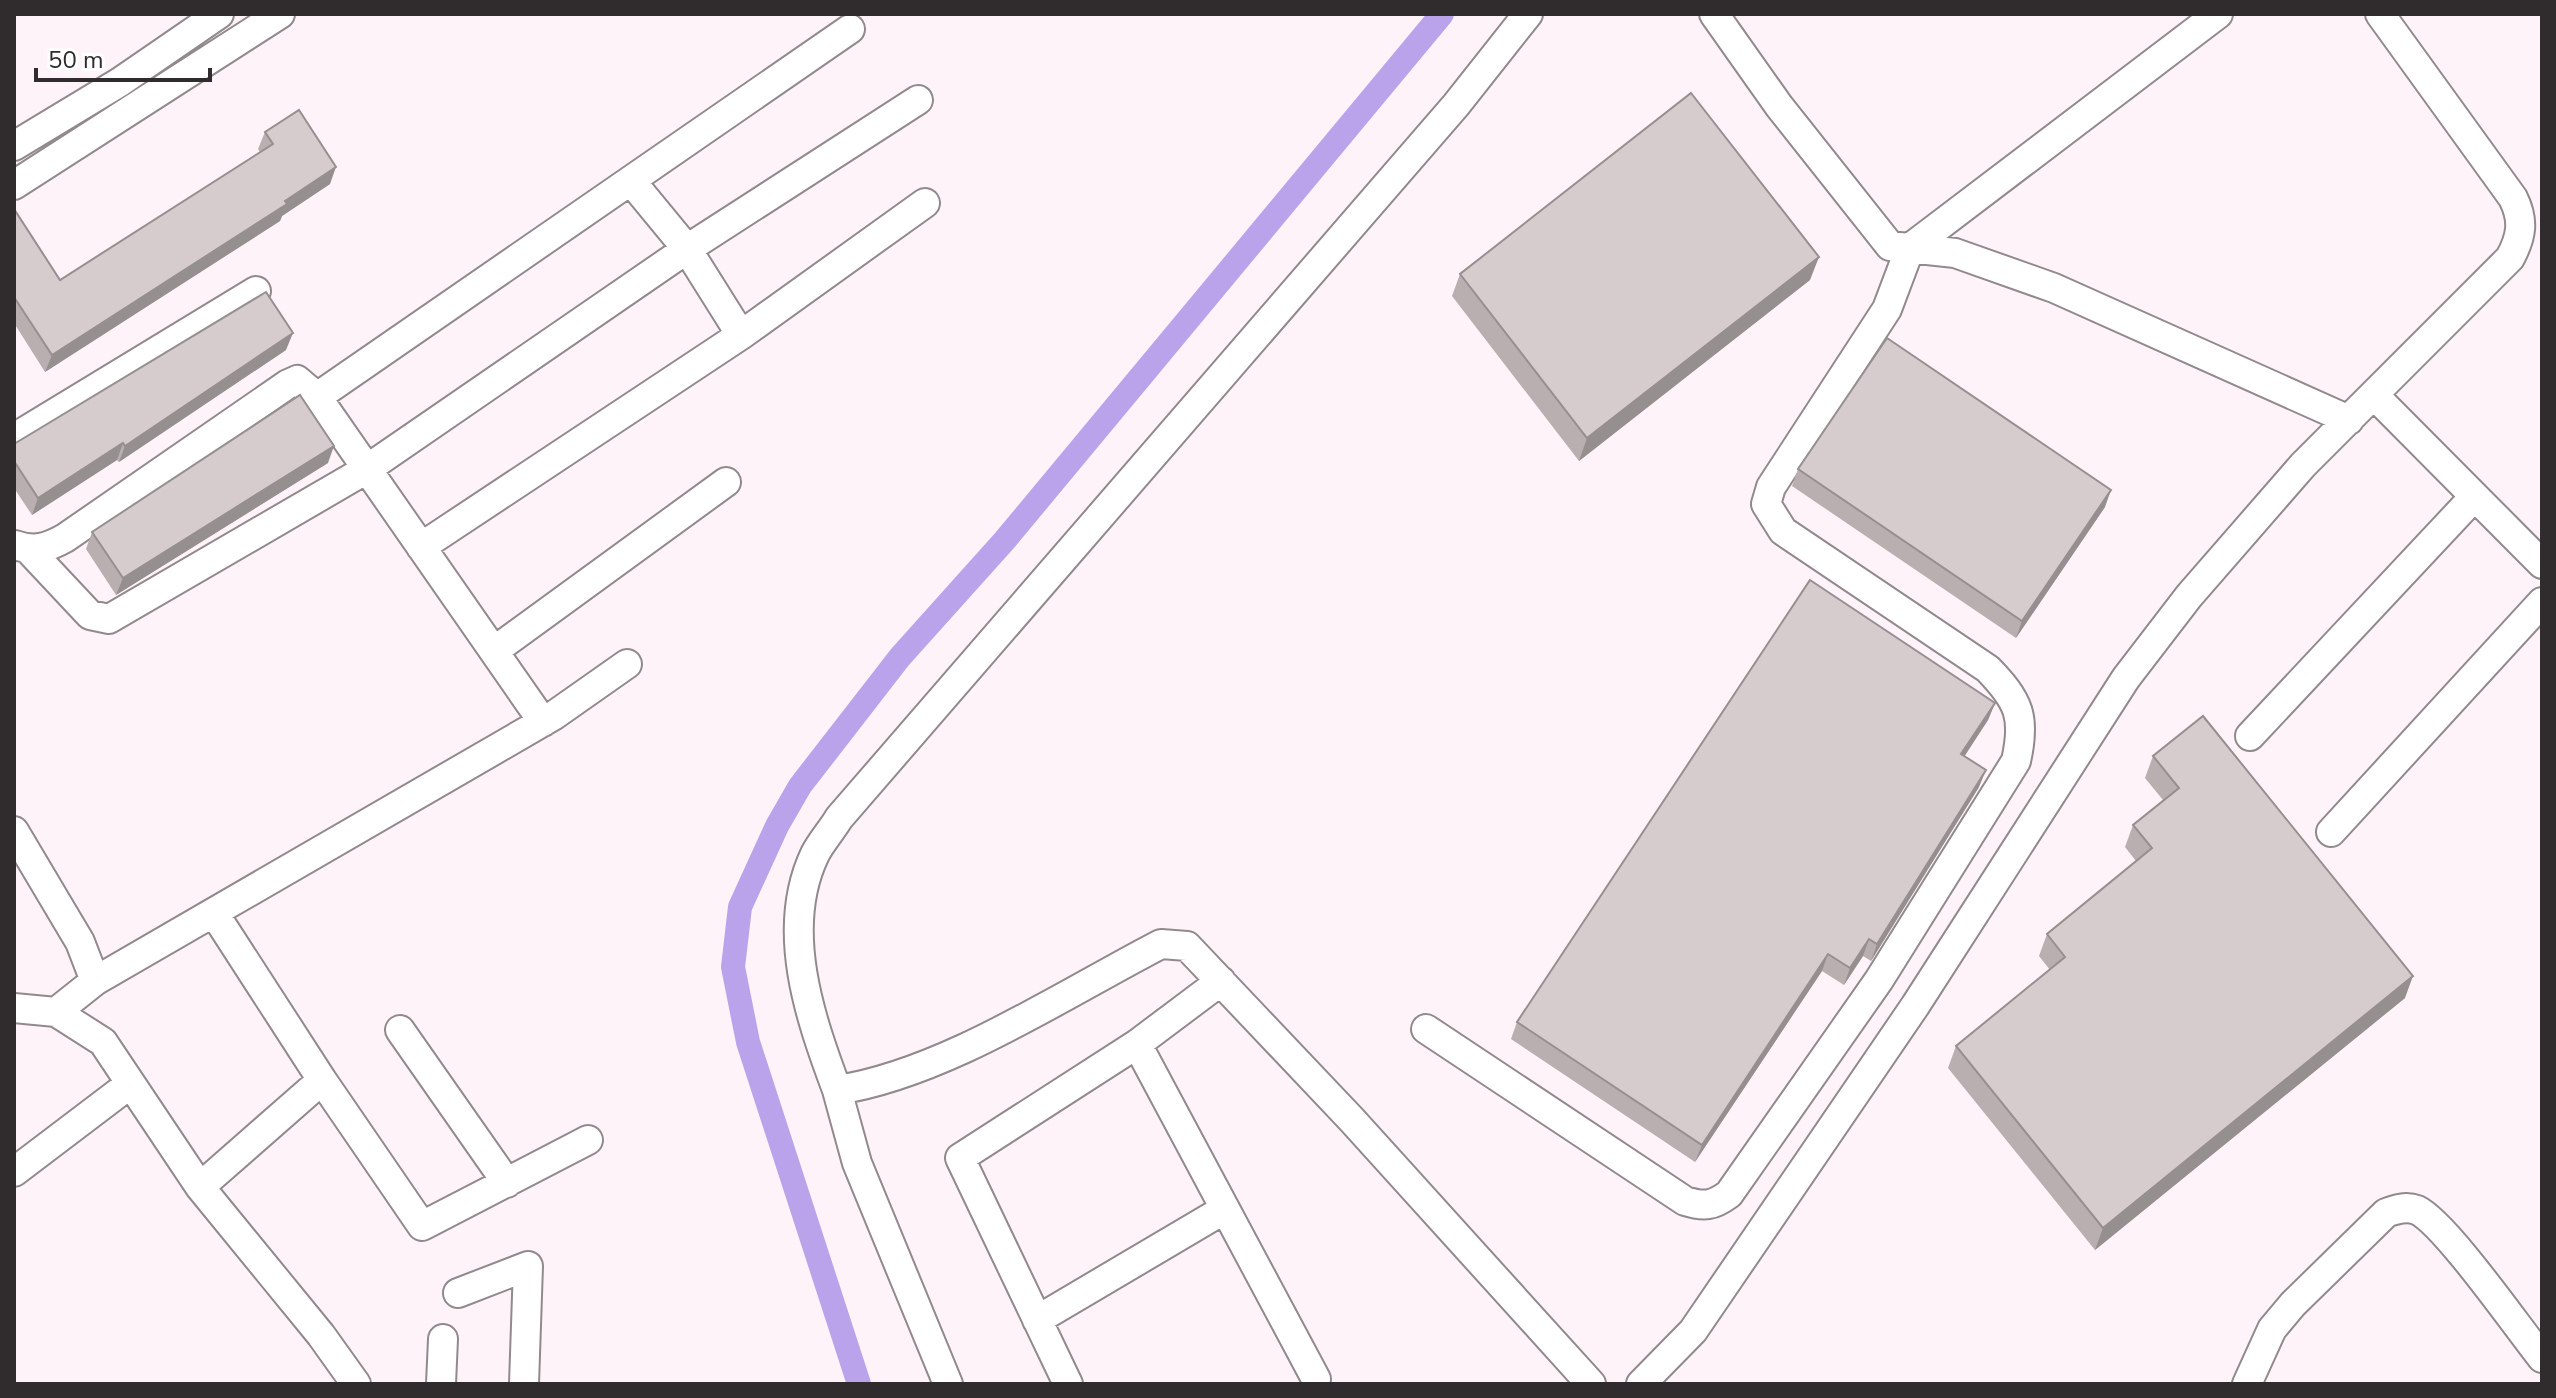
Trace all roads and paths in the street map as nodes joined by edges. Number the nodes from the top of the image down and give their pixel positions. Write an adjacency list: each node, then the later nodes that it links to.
1 (219, 14): 9 (street)
2 (280, 14): 11 (street)
3 (1528, 14): 45 (street)
4 (1714, 14): 14 (street)
5 (2218, 14): 14 (street)
6 (2380, 14): 13 (street)
7 (850, 29): 10 (street)
8 (918, 100): 15 (street)
9 (14, 146)
10 (631, 181): 15 (street); 19 (street)
11 (14, 185)
12 (925, 203): 17 (street)
13 (2532, 237): 18 (street)
14 (1910, 248): 20 (street); 40 (street)
15 (687, 249): 17 (street); 22 (street)
16 (256, 291): 21 (street)
17 (741, 335): 26 (street)
18 (2374, 395): 20 (street); 24 (street)
19 (317, 397): 22 (street); 25 (street)
20 (2349, 420): 62 (street)
21 (14, 438)
22 (367, 469): 25 (street); 26 (street)
23 (726, 482): 29 (street)
24 (2474, 497): 27 (street); 32 (street)
25 (21, 547)
26 (421, 547): 29 (street)
27 (2542, 564)
28 (2542, 602): 34 (street)
29 (494, 651): 31 (street)
30 (627, 664): 31 (street)
31 (543, 722): 35 (street)
32 (2250, 736)
33 (14, 831): 36 (street)
34 (2331, 832)
35 (214, 913): 36 (street); 43 (street)
36 (95, 981): 39 (street)
37 (1221, 981): 42 (street); 45 (street); 61 (street)
38 (14, 1008): 39 (street)
39 (56, 1012): 44 (street)
40 (1426, 1029)
41 (400, 1030): 48 (street)
42 (1137, 1044): 50 (street); 52 (street)
43 (322, 1080): 48 (street); 49 (street)
44 (130, 1084): 47 (street); 49 (street)
45 (837, 1090): 59 (street)
46 (588, 1140): 48 (street)
47 (14, 1172)
48 (507, 1183)
49 (200, 1187): 56 (street)
50 (1225, 1209): 52 (street); 55 (street)
51 (458, 1293): 58 (street)
52 (1037, 1320): 60 (street)
53 (443, 1339): 57 (street)
54 (2542, 1358): 63 (street)
55 (1316, 1379)
56 (356, 1384)
57 (441, 1384)
58 (524, 1384)
59 (948, 1384)
60 (1068, 1384)
61 (1591, 1384)
62 (1641, 1384)
63 (2247, 1384)

